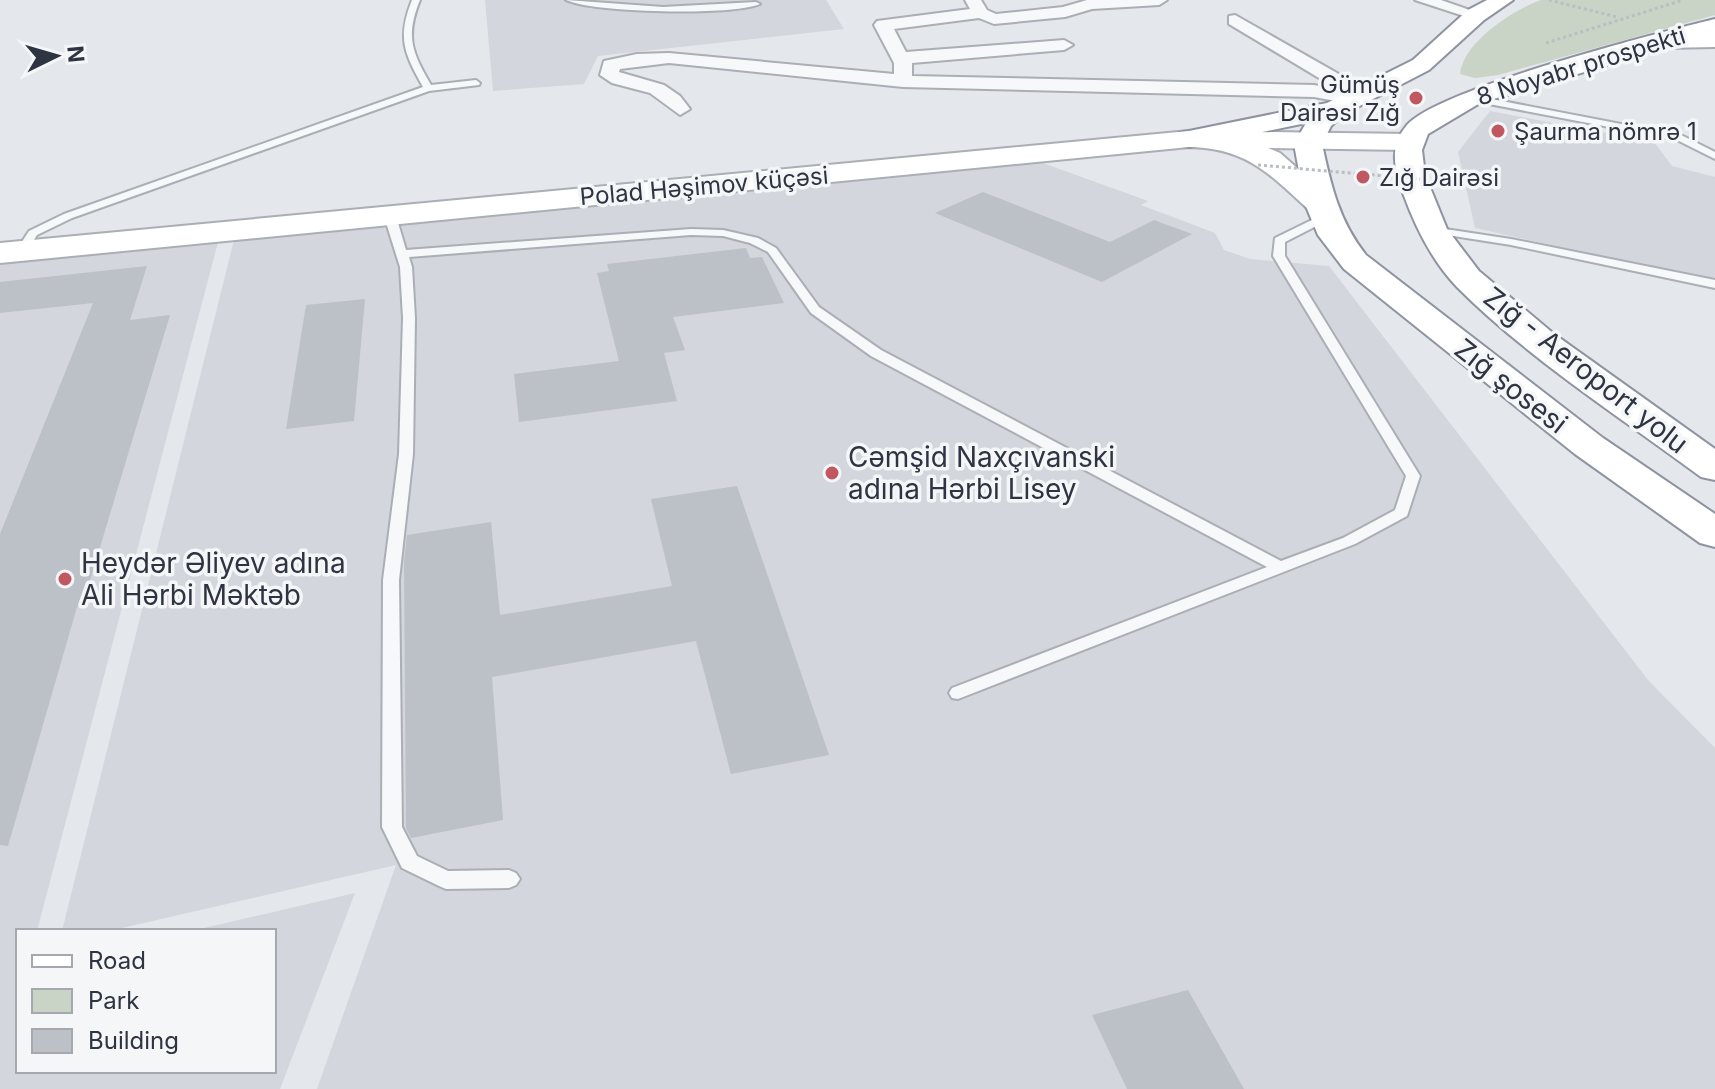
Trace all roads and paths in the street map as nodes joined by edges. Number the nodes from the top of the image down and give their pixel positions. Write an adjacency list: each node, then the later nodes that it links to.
1 (416, 0): 23 (lane)
2 (570, 0): 9 (lane)
3 (1159, 0): 8 (street)
4 (1423, 0): 11 (street)
5 (1502, 0): 11 (main road)
6 (1549, 0): 12 (path)
7 (1683, 0): 12 (path)
8 (1089, 2): 10 (street)
9 (756, 4)
10 (977, 7): 20 (street)
11 (1476, 15): 25 (main road)
12 (1620, 18): 19 (path)
13 (1235, 20): 25 (street)
14 (1715, 26): 17 (main road, 8 Noyabr prospekti)
15 (1016, 35): 20 (street)
16 (1715, 40): 17 (main road)
17 (1662, 41): 24 (main road, 8 Noyabr prospekti)
18 (1064, 45): 20 (street)
19 (1535, 46)
20 (898, 52): 21 (street)
21 (903, 81): 25 (street); 26 (street)
22 (476, 83): 23 (lane)
23 (428, 88): 38 (lane)
24 (1471, 98): 28 (lane); 30 (main road, 8 Noyabr prospekti)
25 (1352, 101): 27 (main road); 29 (main road)
26 (680, 109)
27 (1311, 138): 29 (main road, Polad Həşimov küçəsi); 30 (main road, Polad Həşimov küçəsi); 35 (main road)
28 (1680, 138): 31 (lane); 32 (lane)
29 (1189, 139): 35 (main road); 36 (main road, Polad Həşimov küçəsi)
30 (1409, 142): 37 (main road)
31 (1715, 144)
32 (1715, 156)
33 (1258, 165): 34 (path, bridge)
34 (1443, 181)
35 (1323, 210): 42 (main road, Zığ şosesi); 43 (lane)
36 (390, 216): 38 (main road, Polad Həşimov küçəsi); 39 (lane)
37 (1432, 230): 40 (lane); 41 (main road, Zığ - Aeroport yolu)
38 (11, 252)
39 (401, 254): 43 (lane); 45 (lane)
40 (1715, 284)
41 (1711, 463)
42 (1715, 534)
43 (1281, 568): 44 (lane)
44 (958, 693)
45 (509, 879)

